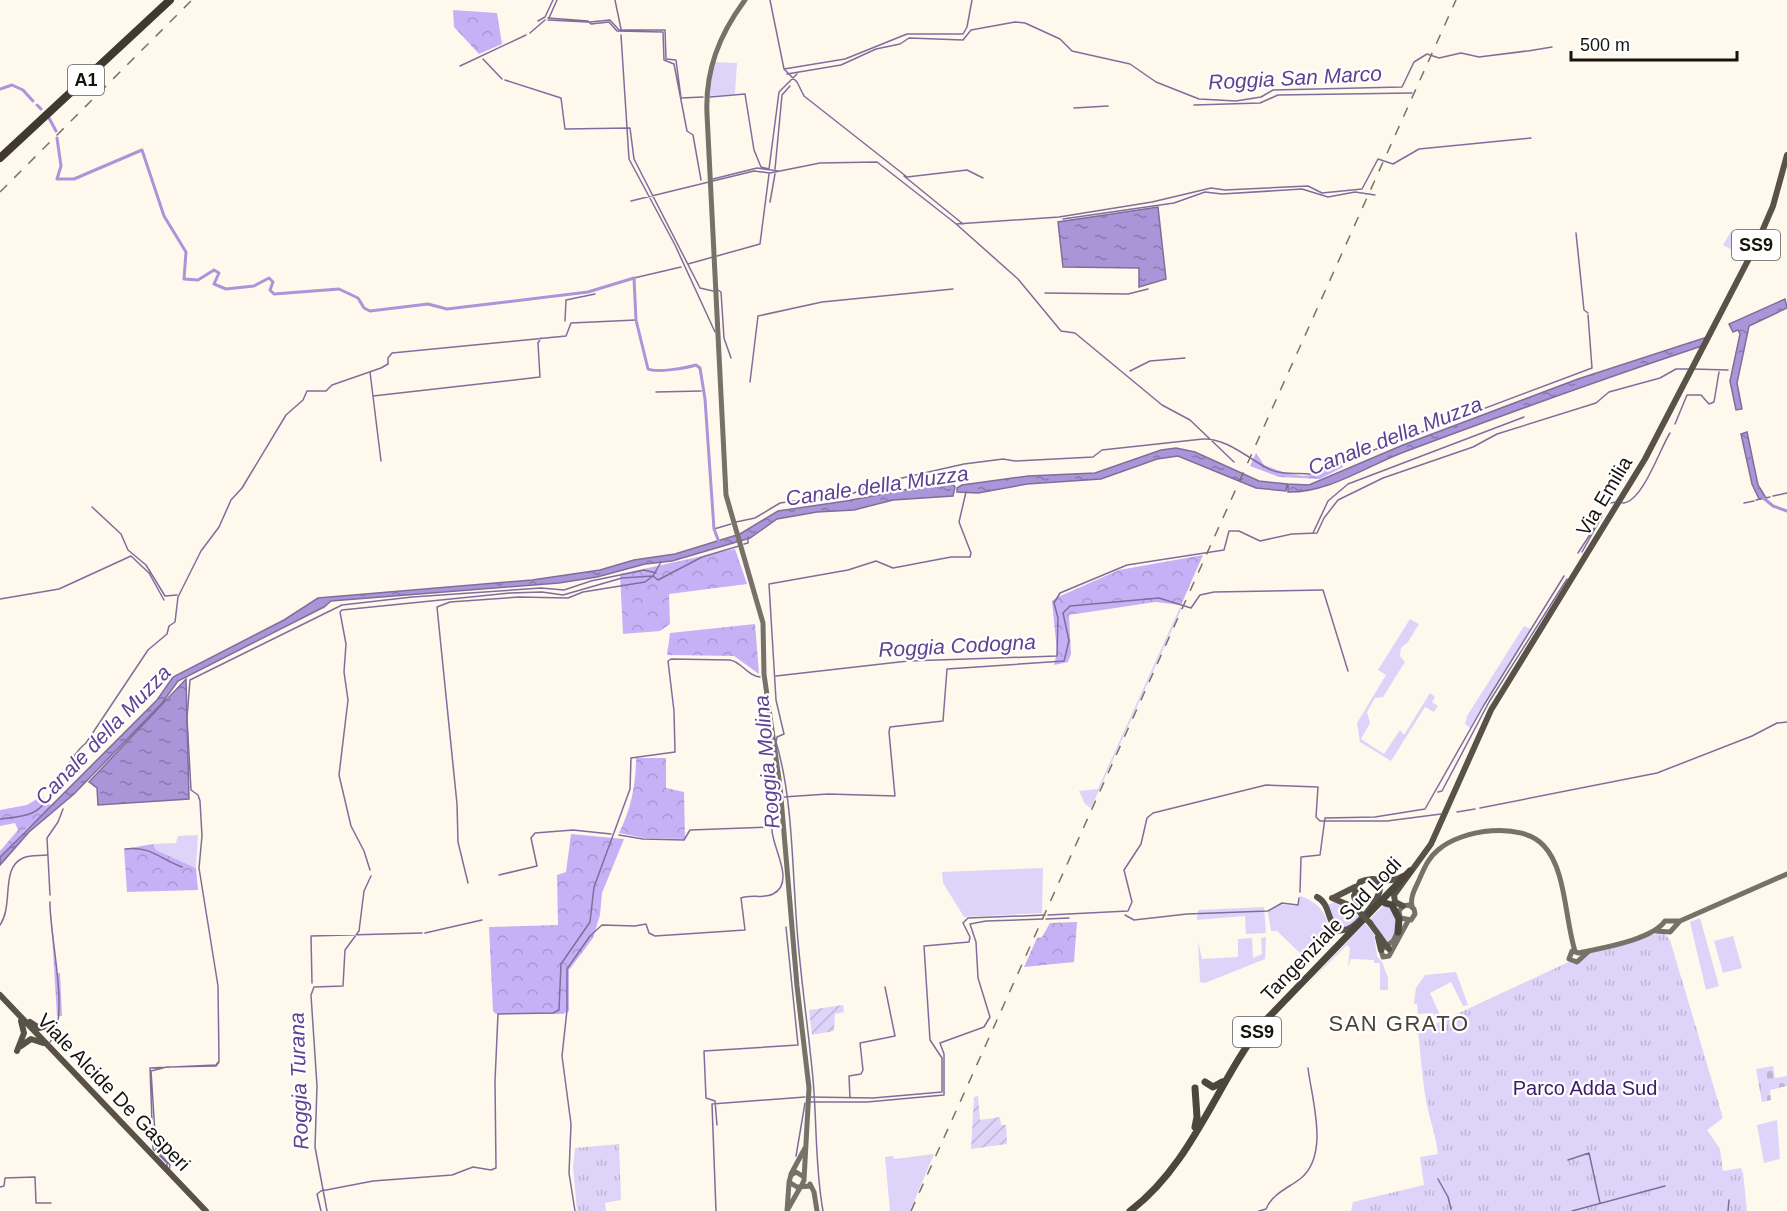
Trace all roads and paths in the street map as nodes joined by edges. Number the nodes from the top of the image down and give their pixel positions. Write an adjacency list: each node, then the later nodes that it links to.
1 (163, 0): 4 (highway, A1)
2 (170, 0): 6 (highway, A1)
3 (745, 0): 35 (main road)
4 (0, 152)
5 (1787, 155): 7 (main road, Via Emilia / SS9)
6 (0, 158)
7 (1408, 874): 9 (main road); 17 (main road); 18 (highway, SS9); 28 (highway, Tangenziale Sud Lodi / SS9)
8 (1787, 874): 21 (main road)
9 (1371, 878): 10 (main road); 22 (main road)
10 (1358, 885): 19 (main road); 19 (main road)
11 (1416, 886): 16 (main road); 17 (main road); 23 (main road)
12 (1317, 897): 15 (main road)
13 (1330, 898): 15 (main road)
14 (1385, 903): 17 (highway); 18 (highway); 25 (highway)
15 (1326, 904): 24 (main road)
16 (1412, 906): 17 (main road); 20 (main road)
17 (1402, 910): 20 (main road); 25 (main road)
18 (1374, 911): 46 (highway, SS9)
19 (1360, 912): 27 (main road, bridge)
20 (1408, 921): 27 (main road)
21 (1673, 924): 23 (main road); 23 (main road)
22 (1351, 927): 24 (main road); 28 (highway)
23 (1663, 928)
24 (1340, 930): 26 (main road)
25 (1398, 932): 27 (main road)
26 (1331, 935)
27 (1386, 947)
28 (1313, 971): 31 (highway, Tangenziale Sud Lodi / SS9)
29 (1, 995): 30 (main road, Viale Alcide De Gasperi)
30 (13, 1009): 32 (main road, Viale Alcide De Gasperi); 32 (main road); 32 (main road)
31 (1248, 1045): 33 (highway); 36 (highway, Tangenziale Sud Lodi / SS9)
32 (51, 1049): 42 (main road, Viale Alcide De Gasperi)
33 (1205, 1082)
34 (1195, 1088): 36 (highway)
35 (806, 1143): 37 (main road); 38 (main road)
36 (1179, 1159): 45 (highway, Tangenziale Sud Lodi / SS9)
37 (791, 1175): 38 (main road); 39 (main road)
38 (804, 1178): 40 (main road); 41 (main road)
39 (789, 1182): 40 (main road); 43 (main road)
40 (802, 1186): 41 (main road); 43 (main road)
41 (811, 1186): 44 (main road)
42 (206, 1211)
43 (787, 1211)
44 (817, 1211)
45 (1130, 1211)
46 (1135, 1211)

